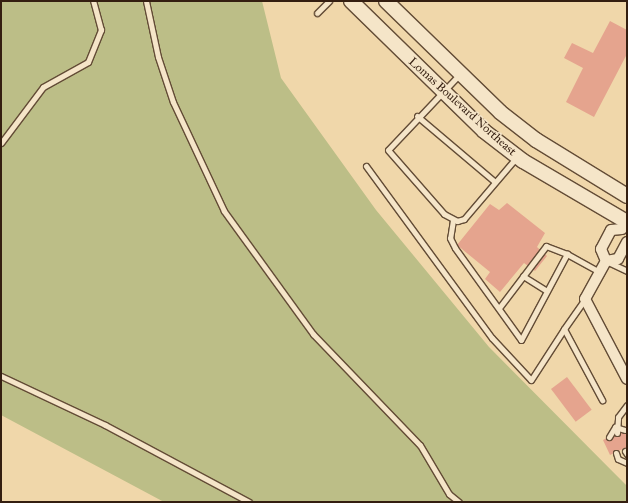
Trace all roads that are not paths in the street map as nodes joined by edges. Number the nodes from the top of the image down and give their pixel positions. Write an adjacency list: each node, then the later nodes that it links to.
1 (93, 1): 10 (lane)
2 (146, 1): 38 (lane)
3 (329, 1): 6 (lane)
4 (351, 1): 8 (main road, Lomas Boulevard Northeast)
5 (386, 1): 7 (main road, Lomas Boulevard Northeast)
6 (317, 13)
7 (459, 75): 8 (lane); 14 (main road, Lomas Boulevard Northeast)
8 (443, 92): 9 (lane); 11 (main road, Lomas Boulevard Northeast)
9 (417, 116): 13 (lane); 15 (lane)
10 (1, 143)
11 (517, 157): 13 (lane); 16 (main road, Lomas Boulevard Northeast)
12 (366, 166): 27 (lane)
13 (495, 182): 15 (lane)
14 (627, 196)
15 (453, 220): 26 (lane)
16 (626, 223): 17 (street); 20 (street)
17 (627, 238)
18 (627, 242): 20 (street)
19 (567, 254): 22 (lane); 23 (lane); 24 (lane)
20 (606, 261): 21 (lane); 22 (street)
21 (627, 271)
22 (600, 272): 25 (street)
23 (523, 276): 24 (lane); 26 (lane)
24 (547, 290): 26 (lane)
25 (585, 299): 27 (lane); 29 (street)
26 (498, 308)
27 (564, 329): 30 (lane)
28 (1, 376): 37 (lane)
29 (627, 379)
30 (602, 400)
31 (627, 405): 32 (lane)
32 (616, 430): 33 (lane); 34 (lane)
33 (625, 430)
34 (608, 437)
35 (616, 453): 36 (lane)
36 (627, 462)
37 (250, 502)
38 (459, 502)

